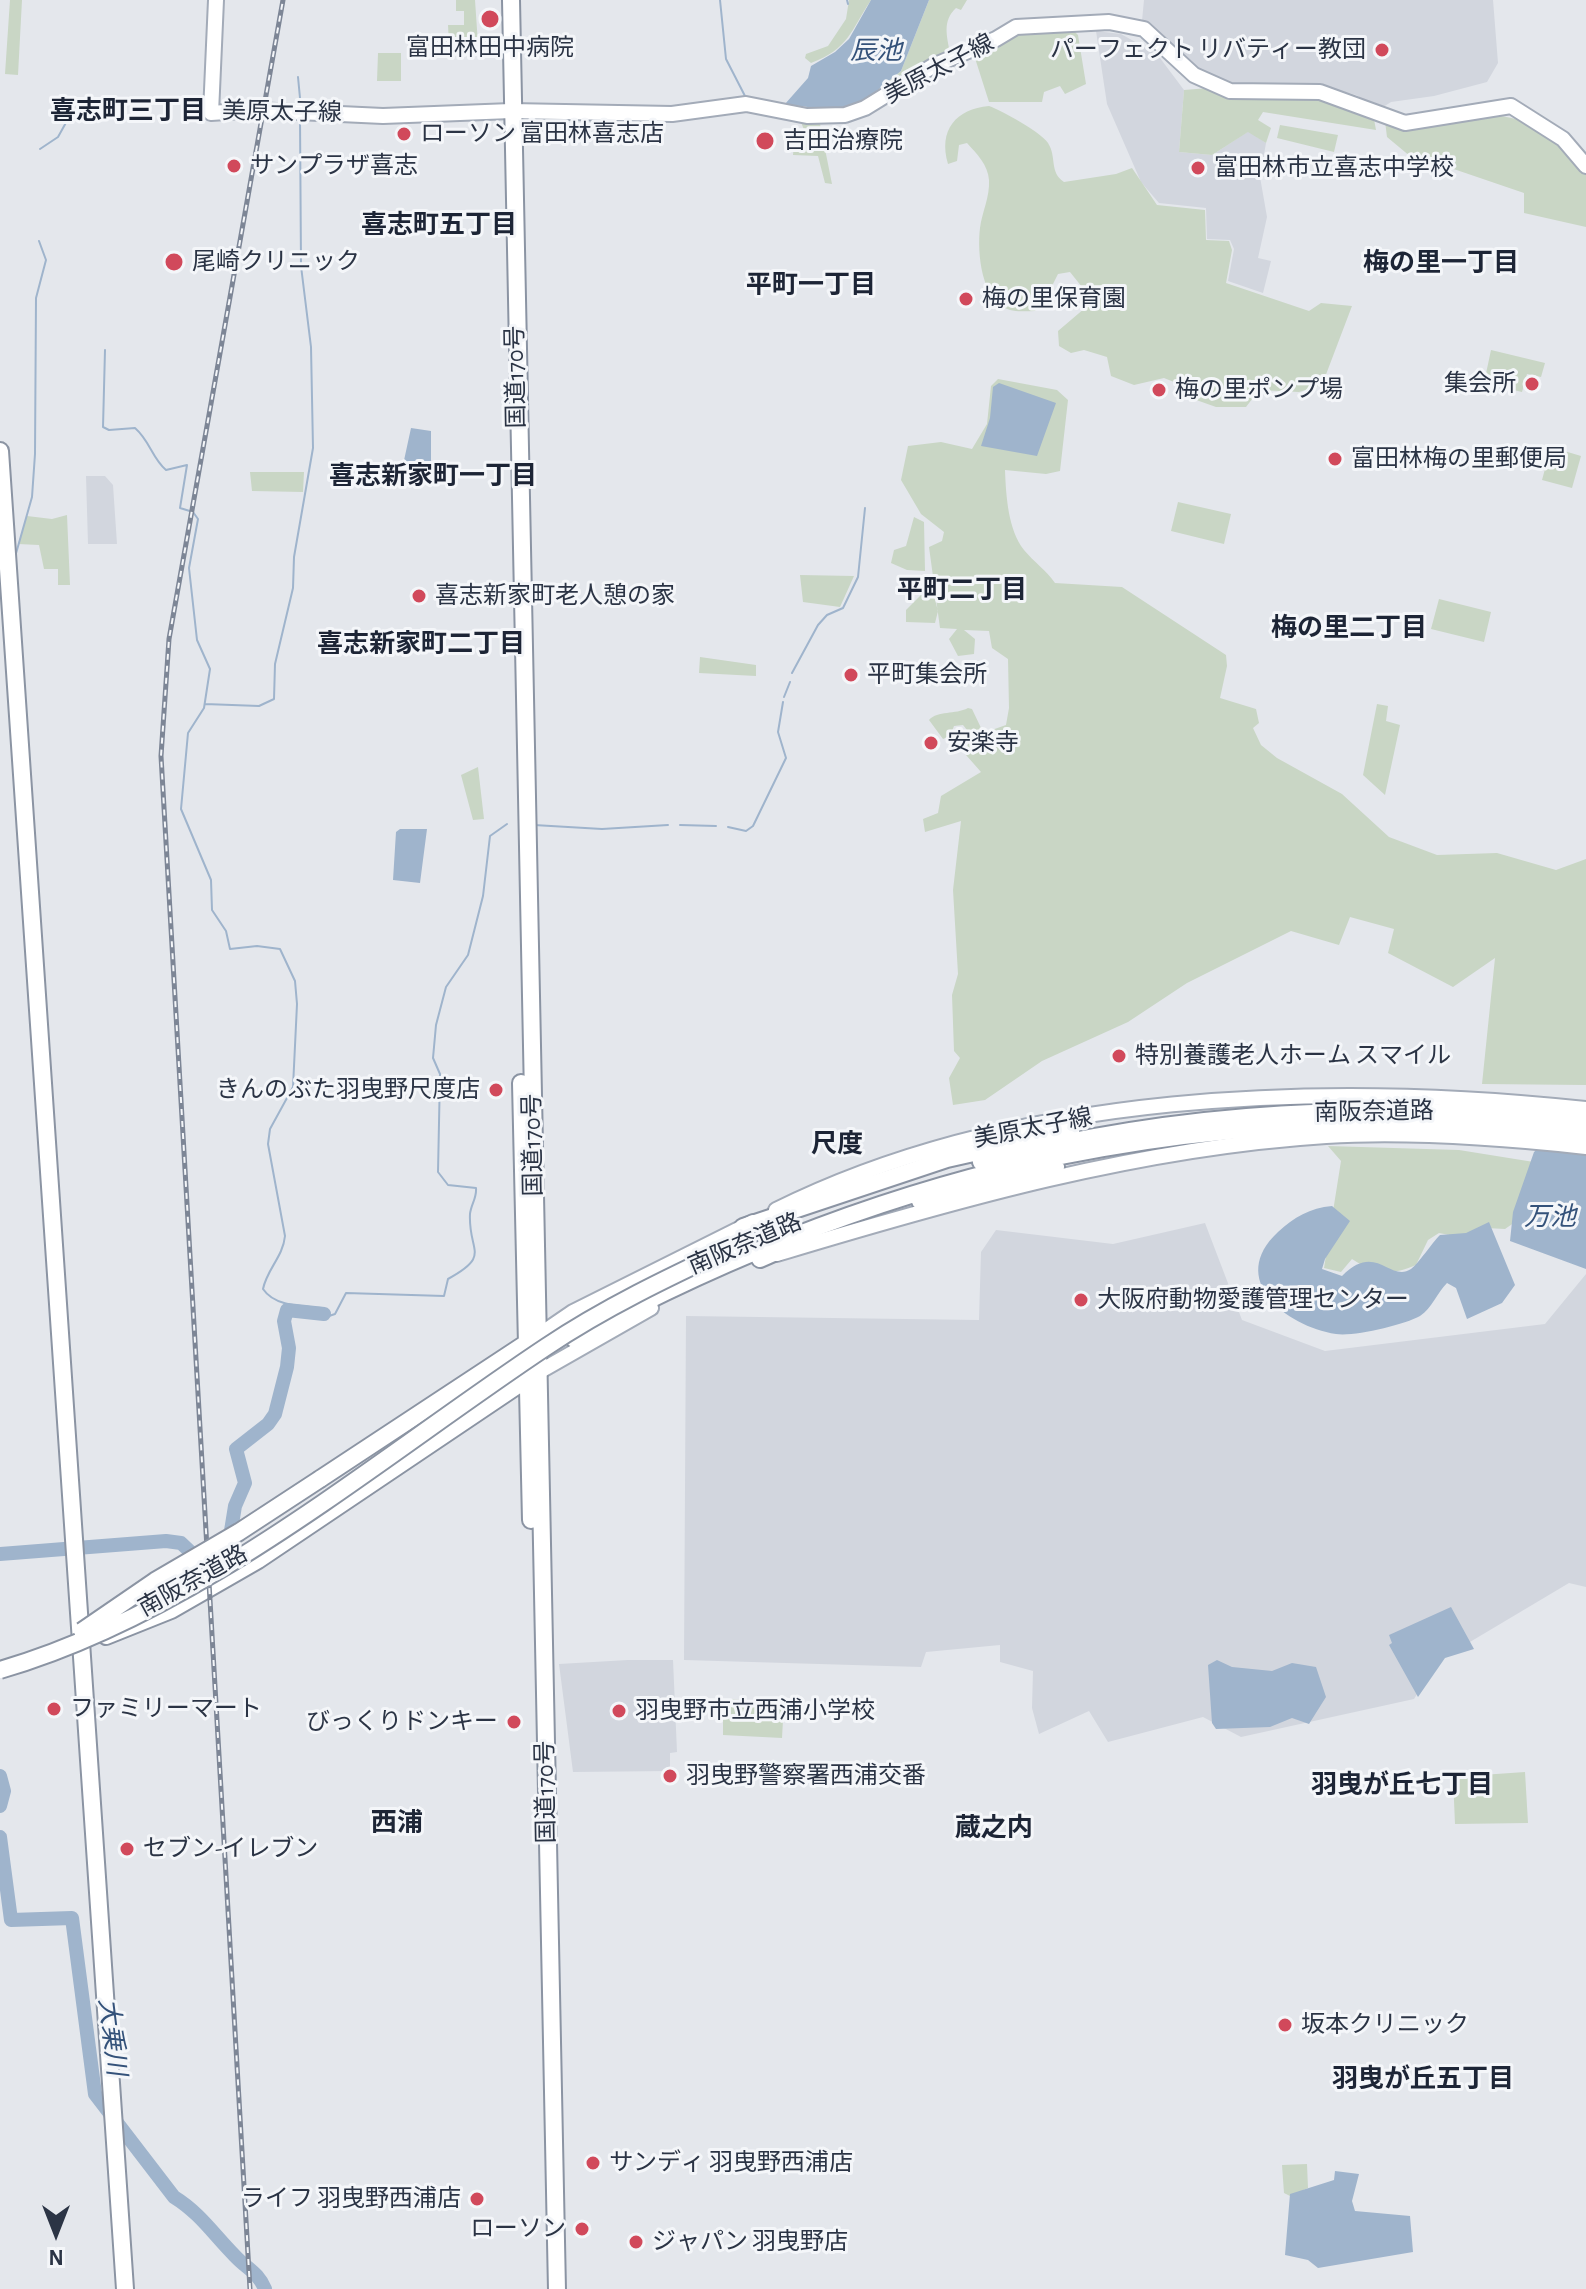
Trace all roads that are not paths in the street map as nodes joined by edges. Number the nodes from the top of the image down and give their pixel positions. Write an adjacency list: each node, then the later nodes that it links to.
1 (216, 0): 4 (main road, 美原太子線)
2 (501, 0): 4 (highway, 国道170号)
3 (511, 0): 4 (highway, 国道170号)
4 (506, 111): 5 (main road, 美原太子線); 17 (highway, 国道170号)
5 (1586, 166)
6 (0, 451): 21 (highway)
7 (1586, 1109): 15 (main road, 美原太子線)
8 (1586, 1121): 10 (highway, 南阪奈道路)
9 (1145, 1127): 10 (highway, 南阪奈道路); 14 (highway, 南阪奈道路); 15 (highway)
10 (1524, 1128): 11 (highway, 南阪奈道路); 12 (highway, 南阪奈道路); 13 (main road); 16 (main road)
11 (1181, 1134): 14 (highway, 南阪奈道路); 16 (highway)
12 (1586, 1134)
13 (1586, 1147)
14 (955, 1174): 19 (highway, 南阪奈道路, bridge); 20 (highway, 南阪奈道路, bridge)
15 (743, 1227): 17 (main road, 美原太子線)
16 (760, 1259): 18 (main road)
17 (531, 1340): 18 (highway, 国道170号); 20 (highway, bridge)
18 (533, 1375): 19 (highway); 22 (highway, 国道170号); 23 (highway, 国道170号)
19 (106, 1636): 20 (highway, 南阪奈道路, bridge)
20 (0, 1671)
21 (125, 2289)
22 (547, 2289)
23 (557, 2289)

